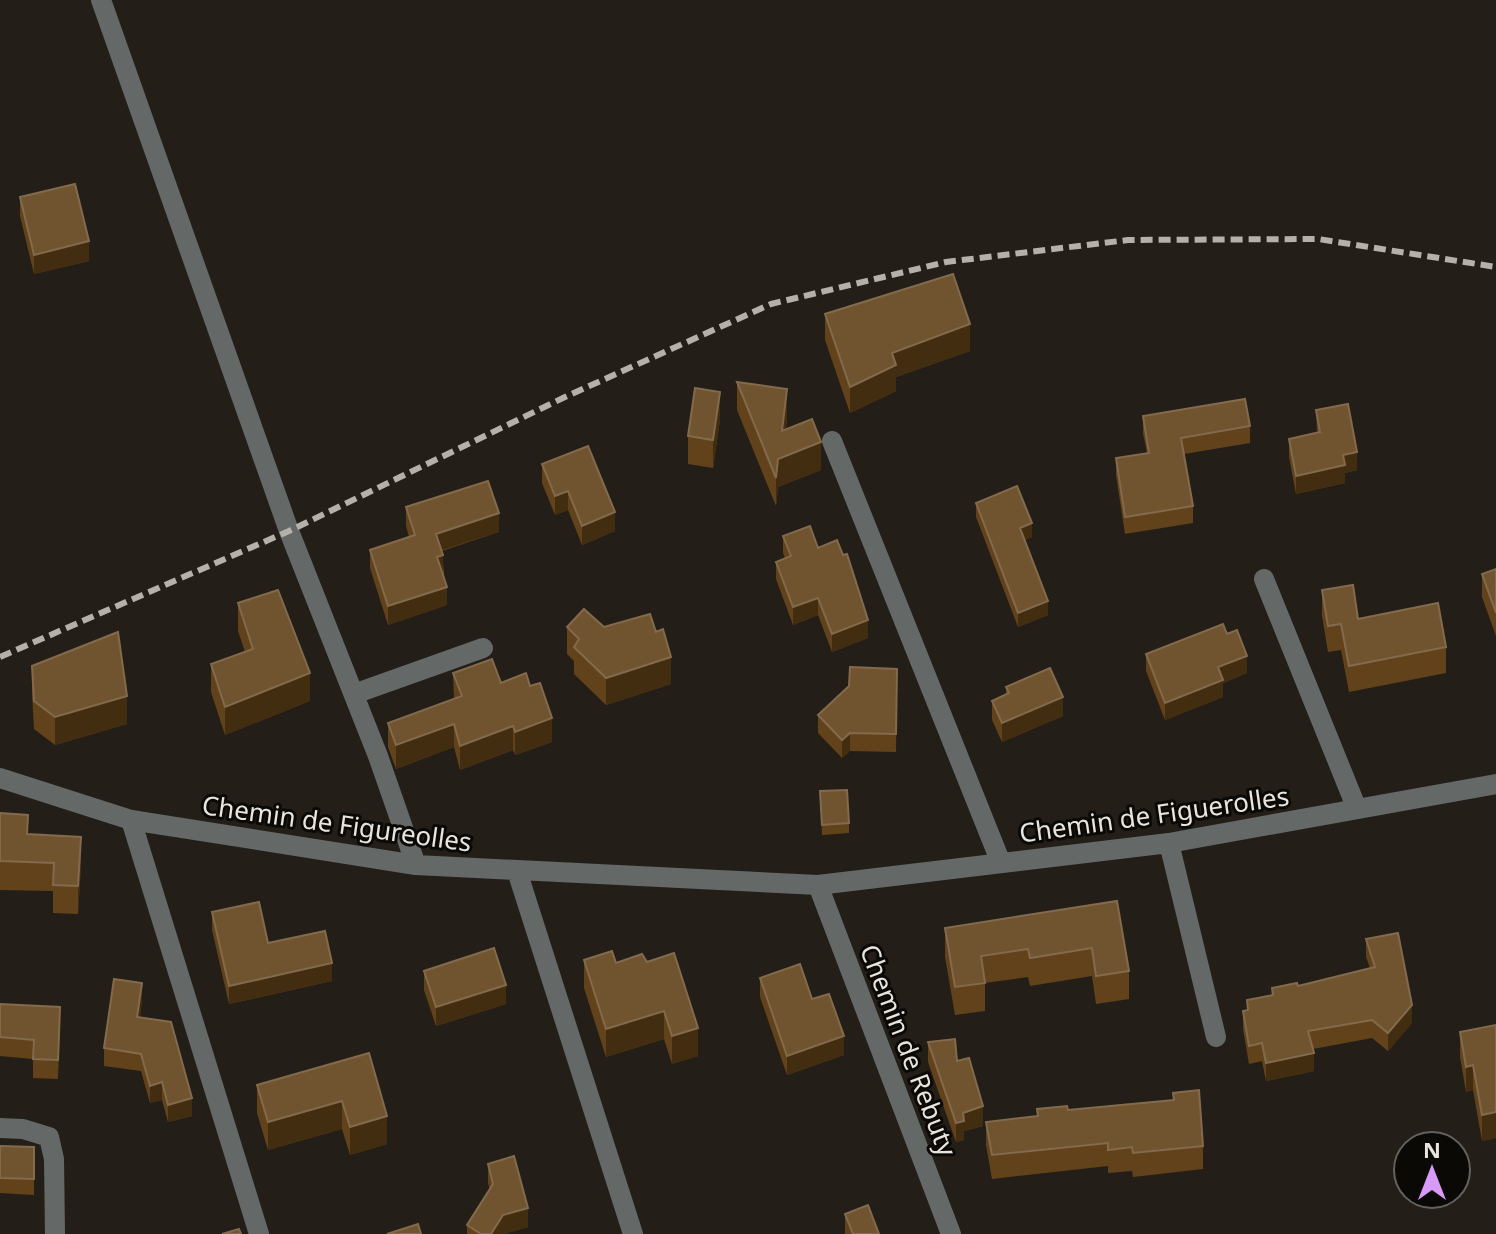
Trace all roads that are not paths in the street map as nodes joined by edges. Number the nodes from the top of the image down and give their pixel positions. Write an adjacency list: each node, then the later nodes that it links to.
1 (101, 0): 5 (street)
2 (832, 441): 11 (street)
3 (1264, 579): 8 (street)
4 (483, 648): 5 (street)
5 (354, 694): 12 (street)
6 (0, 778): 9 (street, Chemin de Figureolles)
7 (1496, 784): 8 (street, Chemin de Figuerolles)
8 (1357, 809): 10 (street, Chemin de Figuerolles)
9 (131, 820): 12 (street, Chemin de Figureolles); 18 (street)
10 (1169, 843): 11 (street, Chemin de Figuerolles); 15 (street)
11 (1001, 863): 14 (street, Chemin de Figuerolles)
12 (416, 865): 13 (street, Chemin de Figureolles)
13 (517, 871): 14 (street, Chemin de Figureolles); 19 (street)
14 (818, 885): 20 (street, Chemin de Rebuty)
15 (1216, 1037)
16 (0, 1128): 17 (street)
17 (55, 1234)
18 (259, 1234)
19 (633, 1234)
20 (951, 1234)

